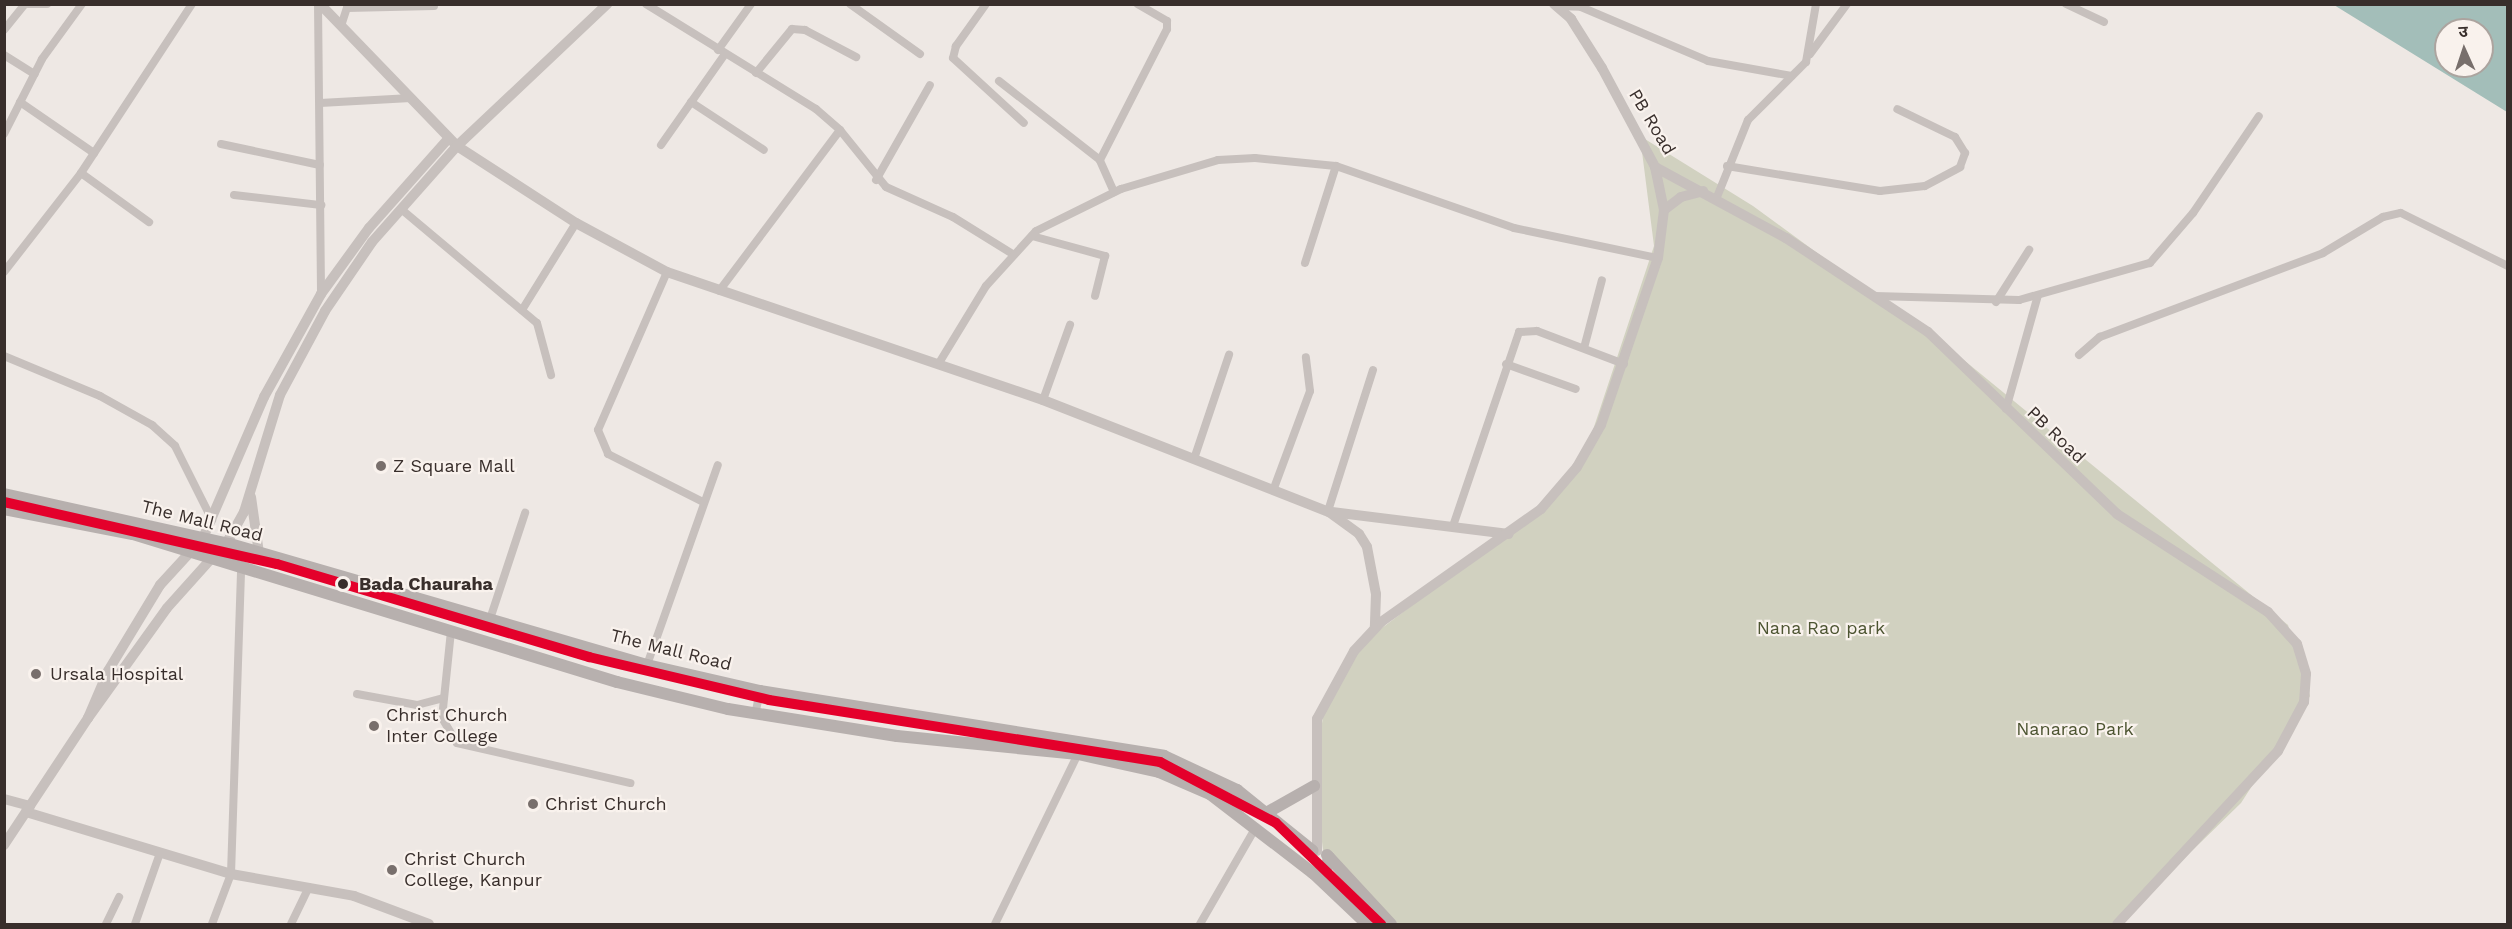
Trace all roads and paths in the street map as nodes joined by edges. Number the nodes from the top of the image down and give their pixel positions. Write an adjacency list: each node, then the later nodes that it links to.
1 (26, 4): 2 (street); 20 (street)
2 (47, 4)
3 (82, 4): 27 (street)
4 (192, 4): 44 (street)
5 (319, 4): 19 (street); 34 (street)
6 (646, 4): 21 (street)
7 (751, 4): 21 (street)
8 (850, 4): 22 (street)
9 (986, 4): 37 (street)
10 (1138, 4): 45 (street)
11 (1816, 4): 23 (street)
12 (1847, 4): 23 (street)
13 (2066, 4): 18 (street)
14 (606, 5): 40 (street)
15 (1555, 5): 28 (street); 48 (street, PB Road)
16 (347, 6): 17 (street); 19 (street)
17 (434, 6)
18 (2104, 22)
19 (341, 26): 31 (street)
20 (4, 30)
21 (721, 52): 26 (street); 33 (street)
22 (920, 54)
23 (1810, 54): 28 (street)
24 (4, 55): 27 (street)
25 (856, 57): 26 (street)
26 (756, 73): 38 (street)
27 (35, 74): 32 (street)
28 (1792, 76): 49 (street)
29 (999, 81): 45 (street)
30 (930, 85): 51 (street)
31 (411, 98): 34 (street); 40 (street)
32 (20, 102): 39 (street); 44 (street)
33 (691, 102): 42 (street); 43 (street)
34 (320, 103): 46 (street)
35 (1897, 109): 49 (street)
36 (2259, 116): 72 (street)
37 (1024, 123)
38 (840, 130): 51 (street); 70 (street)
39 (5, 131)
40 (453, 142): 57 (street); 60 (street); 71 (street)
41 (221, 144): 46 (street)
42 (661, 145)
43 (764, 150)
44 (94, 153): 50 (street)
45 (1100, 160): 52 (street)
46 (320, 165): 56 (street)
47 (1336, 166): 52 (street); 64 (street); 65 (street)
48 (1655, 166): 53 (street, PB Road); 58 (street)
49 (1727, 166): 55 (street)
50 (81, 173): 59 (street); 67 (street)
51 (876, 180): 63 (street)
52 (1114, 192): 61 (street)
53 (1705, 192): 55 (street, PB Road); 58 (street)
54 (234, 195): 56 (street)
55 (1717, 197): 74 (street, PB Road)
56 (321, 205): 71 (street)
57 (401, 209): 76 (street); 93 (street)
58 (1664, 210): 64 (street)
59 (149, 222)
60 (576, 223): 68 (street); 76 (street)
61 (1032, 236): 63 (street); 73 (street)
62 (2029, 250): 75 (street)
63 (1011, 253): 83 (street)
64 (1658, 258): 85 (street)
65 (1305, 263)
66 (2508, 266): 80 (street)
67 (4, 272)
68 (667, 272): 70 (street); 96 (street)
69 (1602, 280): 78 (street)
70 (719, 291): 83 (street)
71 (321, 294): 100 (street)
72 (2038, 295): 75 (street); 90 (street)
73 (1095, 296)
74 (1870, 296): 75 (street); 90 (street, PB Road)
75 (1996, 302)
76 (522, 310): 87 (street)
77 (1070, 325): 89 (street)
78 (1584, 348): 84 (street); 85 (street)
79 (1229, 355): 91 (street)
80 (2079, 355)
81 (4, 356): 100 (street)
82 (1306, 357): 94 (street)
83 (939, 363): 89 (street)
84 (1506, 364): 88 (street); 101 (street)
85 (1624, 364): 102 (street)
86 (1373, 370): 98 (street)
87 (551, 375)
88 (1576, 389)
89 (1043, 400): 91 (street)
90 (2006, 409): 143 (street, PB Road)
91 (1195, 456): 94 (street)
92 (718, 465): 96 (street)
93 (251, 485): 104 (street); 106 (street)
94 (1274, 488): 98 (street)
95 (4, 494): 103 (main road, The Mall Road)
96 (703, 502): 112 (street)
97 (4, 509): 105 (main road, The Mall Road)
98 (1328, 511): 101 (street); 110 (street)
99 (525, 513): 109 (street)
100 (212, 520): 103 (street)
101 (1453, 526): 102 (street)
102 (1509, 534): 110 (street)
103 (203, 538): 104 (main road, The Mall Road); 105 (street)
104 (226, 543): 106 (main road, The Mall Road); 107 (street)
105 (190, 550): 107 (main road, The Mall Road); 117 (street)
106 (259, 553): 109 (main road, The Mall Road)
107 (216, 557): 108 (main road, The Mall Road); 117 (street)
108 (241, 566): 111 (main road, The Mall Road); 131 (street)
109 (490, 620): 112 (main road, The Mall Road)
110 (1375, 627): 121 (street)
111 (451, 631): 115 (street); 116 (main road, The Mall Road)
112 (647, 665): 113 (main road, The Mall Road)
113 (760, 691): 116 (street); 118 (main road, The Mall Road)
114 (357, 694): 115 (street)
115 (443, 698): 120 (street)
116 (755, 715): 119 (main road, The Mall Road)
117 (88, 718): 123 (street)
118 (1084, 740): 119 (street); 124 (main road, The Mall Road)
119 (1078, 754): 125 (main road, The Mall Road); 139 (street)
120 (630, 783)
121 (1314, 786): 124 (main road); 127 (street)
122 (4, 799): 123 (street)
123 (28, 809): 126 (street); 128 (street)
124 (1268, 812): 127 (main road, The Mall Road)
125 (1257, 827): 130 (main road, The Mall Road); 140 (street)
126 (4, 844)
127 (1315, 851): 129 (main road, The Mall Road); 130 (main road)
128 (160, 853): 131 (street); 135 (street)
129 (1329, 858): 130 (main road); 142 (main road)
130 (1310, 869): 141 (main road, The Mall Road)
131 (231, 874): 132 (street); 136 (street)
132 (309, 887): 137 (street); 138 (street)
133 (119, 897): 134 (street)
134 (106, 924)
135 (135, 924)
136 (212, 924)
137 (292, 924)
138 (429, 924)
139 (995, 924)
140 (1200, 924)
141 (1367, 924)
142 (1391, 924)
143 (2117, 924)

